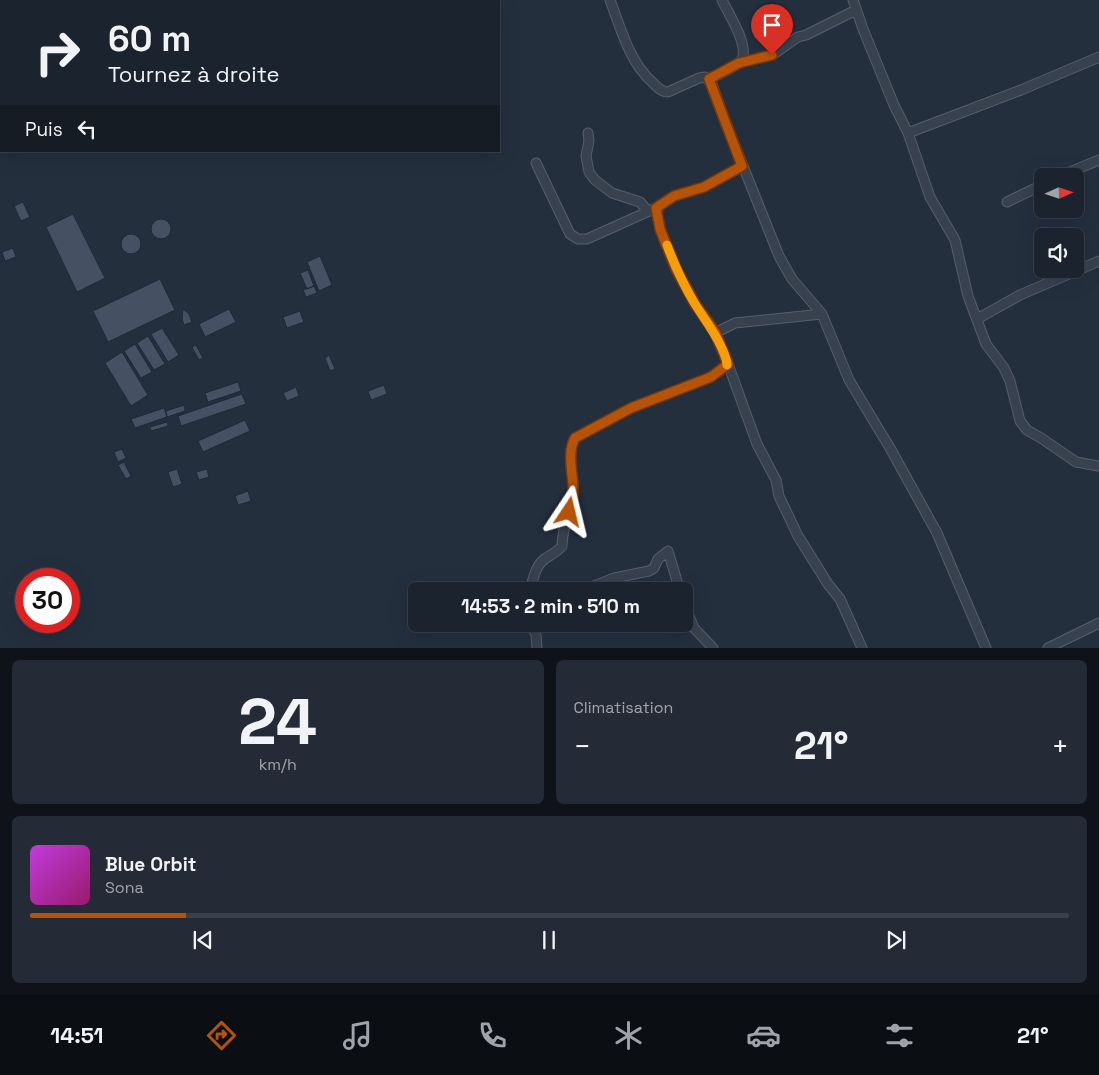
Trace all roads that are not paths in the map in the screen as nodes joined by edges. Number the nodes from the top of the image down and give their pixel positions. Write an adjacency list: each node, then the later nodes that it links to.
1 (610, 0): 7 (street)
2 (722, 0): 6 (street)
3 (853, 0): 4 (street)
4 (856, 10): 6 (street); 8 (street)
5 (1099, 57): 8 (street)
6 (739, 63): 7 (street)
7 (709, 79): 12 (street)
8 (908, 132): 19 (street)
9 (588, 133): 16 (street)
10 (1099, 160): 13 (street)
11 (536, 163): 16 (street)
12 (742, 166): 16 (street); 18 (street)
13 (1080, 168)
14 (1034, 189): 15 (street)
15 (1007, 202)
16 (652, 209): 20 (street)
17 (1099, 261): 19 (street)
18 (822, 314): 20 (street); 32 (street)
19 (977, 319): 22 (street)
20 (715, 332): 21 (street)
21 (728, 364): 23 (street); 31 (street)
22 (1099, 466)
23 (533, 582)
24 (604, 582): 25 (street)
25 (677, 582)
26 (1099, 623): 33 (street)
27 (693, 626): 30 (street)
28 (535, 632): 29 (street)
29 (537, 648)
30 (712, 648)
31 (862, 648)
32 (986, 648)
33 (1048, 648)

